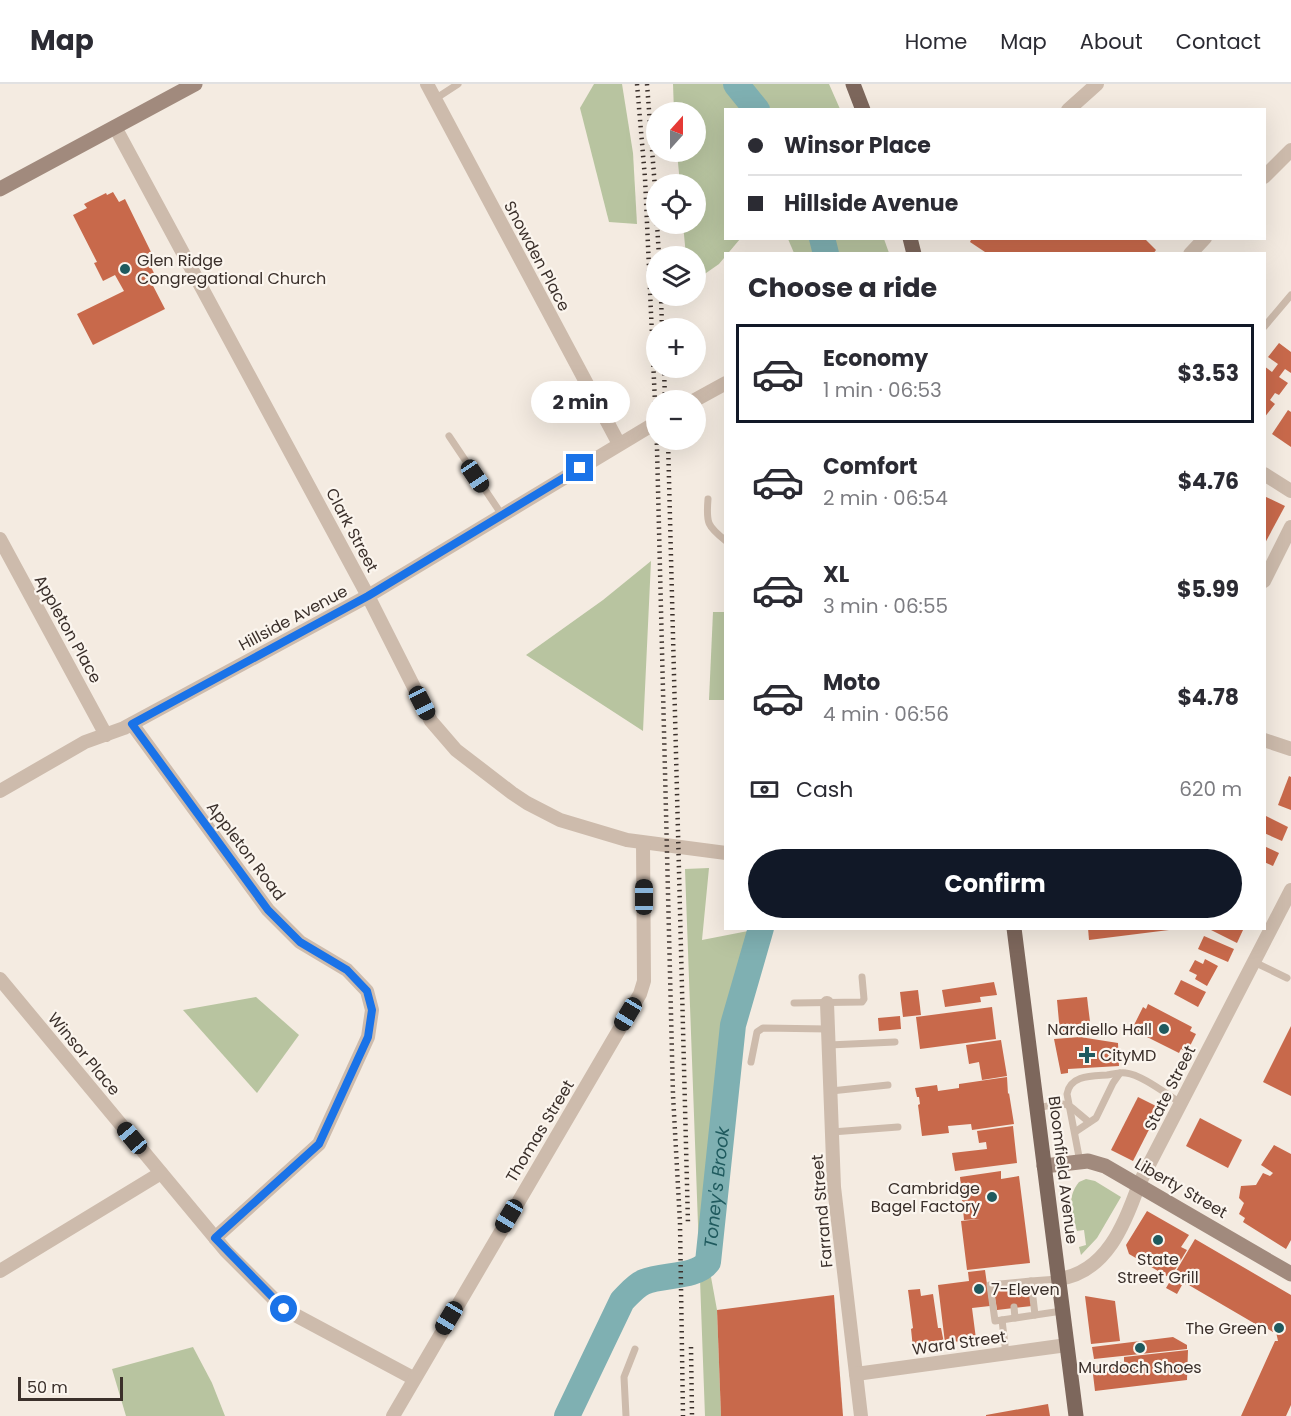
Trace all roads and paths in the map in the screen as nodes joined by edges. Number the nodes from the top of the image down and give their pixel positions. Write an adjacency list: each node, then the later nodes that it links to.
1 (195, 84): 9 (street)
2 (426, 84): 6 (street, Snowden Place)
3 (458, 84): 6 (lane)
4 (853, 84): 7 (main road)
5 (1097, 84): 8 (street)
6 (435, 99): 21 (street, Snowden Place)
7 (863, 108)
8 (1070, 108)
9 (115, 127): 12 (street); 30 (street, Clark Street)
10 (1291, 150): 11 (street)
11 (1266, 175)
12 (0, 189)
13 (1203, 240): 14 (street)
14 (1192, 252)
15 (1291, 295): 16 (lane)
16 (1266, 325)
17 (724, 384): 18 (street)
18 (706, 394)
19 (646, 429): 21 (street, Hillside Avenue)
20 (449, 436): 25 (lane)
21 (619, 444): 25 (street, Hillside Avenue)
22 (1266, 475): 23 (street)
23 (1291, 491)
24 (708, 499): 28 (lane)
25 (502, 515): 30 (street, Hillside Avenue)
26 (1291, 527): 29 (street)
27 (0, 539): 32 (street, Appleton Place)
28 (724, 540)
29 (1266, 577)
30 (368, 596): 31 (street, Hillside Avenue); 36 (street, Clark Street)
31 (132, 724): 32 (street, Hillside Avenue); 66 (street, Appleton Road)
32 (106, 735): 35 (street, Hillside Avenue)
33 (1266, 741): 34 (street)
34 (1291, 749)
35 (0, 791)
36 (643, 843): 37 (street, Clark Street); 80 (street, Thomas Street)
37 (724, 853)
38 (1291, 890): 39 (street, State Street)
39 (1266, 928)
40 (1014, 930): 57 (main road, Bloomfield Avenue)
41 (1264, 931): 42 (street, State Street)
42 (1254, 962): 44 (lane); 55 (street, State Street)
43 (862, 977): 47 (lane)
44 (1287, 978)
45 (0, 979): 64 (street, Winsor Place)
46 (794, 1003): 47 (lane)
47 (827, 1003): 48 (street, Farrand Street)
48 (828, 1029): 50 (street, Farrand Street); 51 (lane)
49 (895, 1042): 50 (lane)
50 (829, 1045): 54 (street, Farrand Street)
51 (751, 1062)
52 (1120, 1073): 55 (lane); 56 (lane); 58 (lane)
53 (888, 1085): 54 (lane)
54 (831, 1091): 60 (street, Farrand Street)
55 (1180, 1103): 65 (street, State Street)
56 (1069, 1104): 57 (lane); 58 (lane); 61 (lane)
57 (1037, 1108): 63 (main road, Bloomfield Avenue)
58 (1089, 1122): 61 (lane)
59 (898, 1127): 60 (lane)
60 (832, 1132): 79 (street, Farrand Street)
61 (1075, 1132): 62 (lane)
62 (1080, 1162): 63 (street, Liberty Street); 65 (street, Liberty Street)
63 (1044, 1166): 69 (main road, Bloomfield Avenue)
64 (161, 1173): 66 (street, Winsor Place); 67 (street)
65 (1139, 1184): 68 (street, Liberty Street); 69 (street, State Street)
66 (215, 1238): 80 (street, Winsor Place)
67 (0, 1271)
68 (1291, 1274)
69 (1058, 1279): 70 (lane); 72 (main road, Bloomfield Avenue)
70 (1031, 1281): 73 (lane); 75 (lane)
71 (1014, 1307): 74 (lane)
72 (1062, 1311): 73 (lane); 76 (main road, Bloomfield Avenue)
73 (1035, 1315): 74 (lane)
74 (1015, 1318): 75 (lane)
75 (1002, 1320): 78 (lane)
76 (1067, 1346): 78 (street, Ward Street); 84 (main road, Bloomfield Avenue)
77 (635, 1349): 82 (lane)
78 (1006, 1354): 79 (street, Ward Street)
79 (855, 1374): 83 (street, Farrand Street)
80 (413, 1378): 81 (street, Thomas Street)
81 (393, 1416)
82 (626, 1416)
83 (861, 1416)
84 (1076, 1416)

